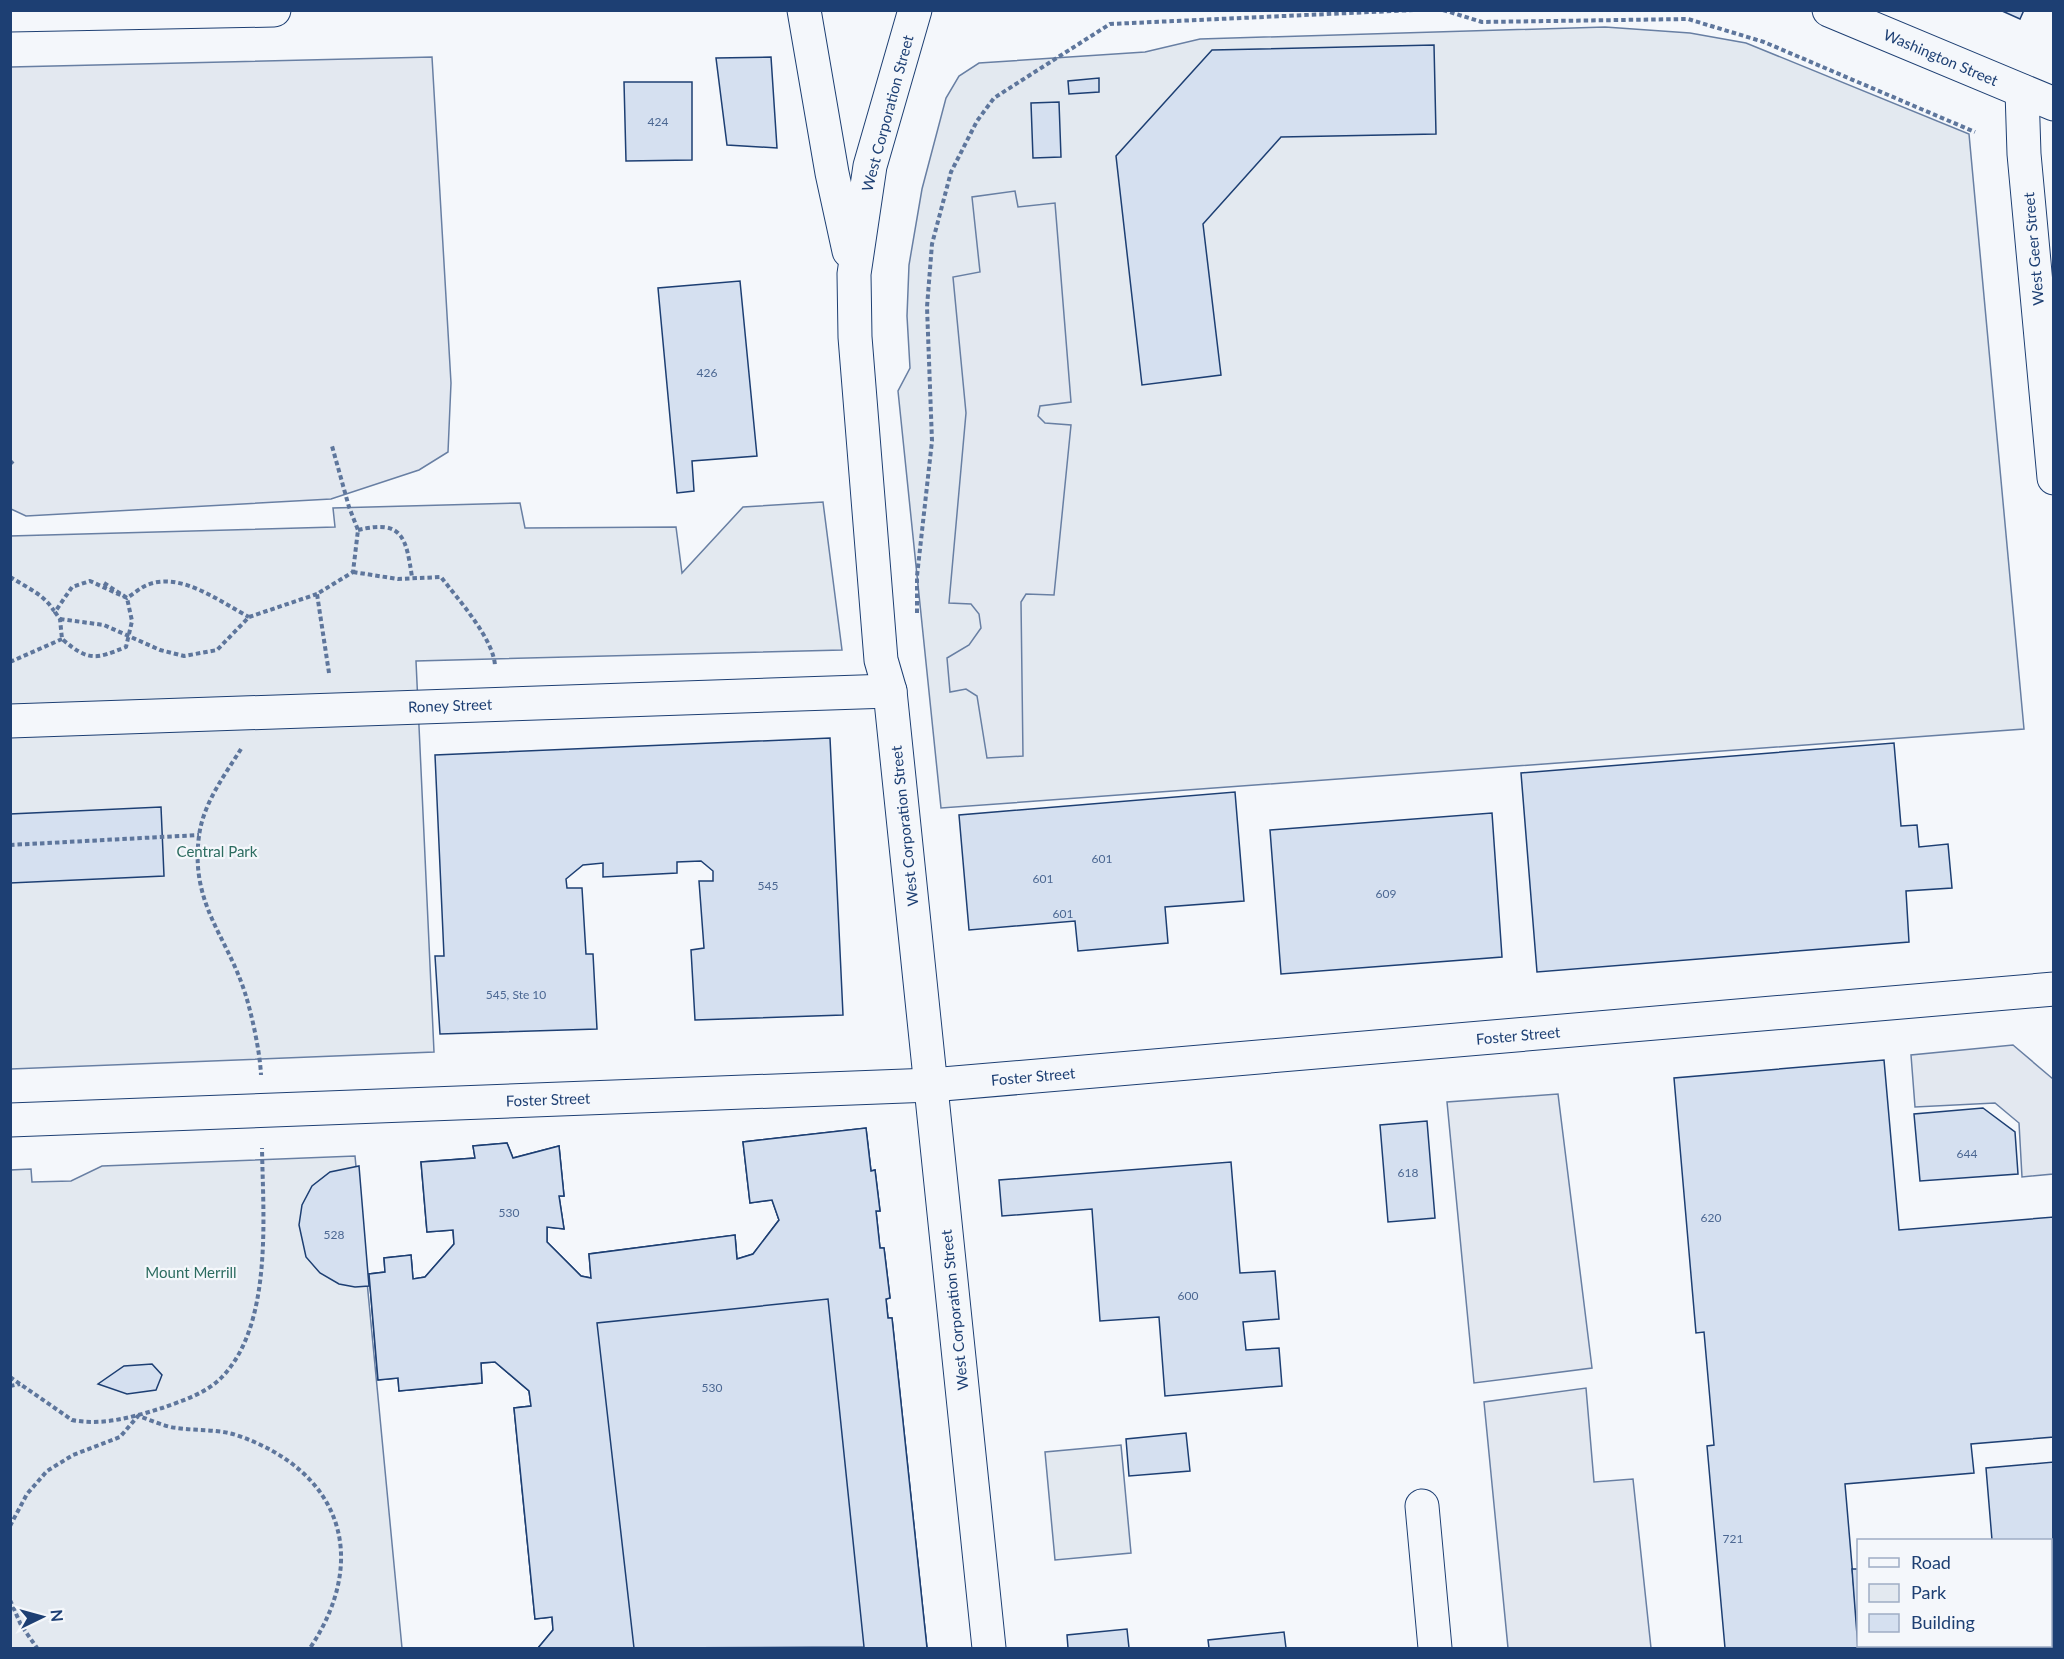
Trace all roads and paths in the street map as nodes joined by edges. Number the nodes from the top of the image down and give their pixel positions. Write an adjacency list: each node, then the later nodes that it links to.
1 (274, 10): 7 (street)
2 (804, 10): 11 (street)
3 (915, 10): 11 (street, West Corporation Street)
4 (1415, 10): 24 (path)
5 (1443, 10): 10 (path)
6 (1829, 10): 8 (street, Washington Street)
7 (10, 15)
8 (2022, 91): 9 (street, Washington Street); 13 (street, West Geer Street)
9 (2054, 104)
10 (1975, 132)
11 (854, 274): 28 (street, West Corporation Street)
12 (332, 446): 14 (path)
13 (2054, 477)
14 (358, 530): 15 (path); 17 (path)
15 (352, 572): 17 (path); 19 (path)
16 (10, 577): 21 (path)
17 (412, 577): 29 (path)
18 (104, 583): 20 (path)
19 (317, 594): 22 (path); 30 (path)
20 (127, 598): 21 (path); 22 (path); 25 (path)
21 (55, 612): 23 (path)
22 (249, 617): 25 (path)
23 (60, 619): 25 (path); 26 (path)
24 (917, 622)
25 (128, 637): 26 (path)
26 (62, 639): 27 (path)
27 (10, 662)
28 (890, 690): 29 (street, Roney Street); 37 (street, West Corporation Street)
29 (496, 704): 30 (street, Roney Street)
30 (331, 708): 31 (street, Roney Street)
31 (264, 711): 32 (street, Roney Street); 33 (path)
32 (10, 721)
33 (199, 835): 34 (path); 36 (path)
34 (10, 845)
35 (2054, 989): 37 (street, Foster Street)
36 (261, 1070)
37 (931, 1085): 38 (street, Foster Street); 49 (street, West Corporation Street)
38 (10, 1120)
39 (262, 1150): 43 (path)
40 (10, 1377): 41 (path)
41 (20, 1384): 42 (path); 43 (path)
42 (10, 1386)
43 (138, 1416): 45 (path); 48 (path)
44 (1422, 1506): 50 (street)
45 (10, 1526)
46 (10, 1600): 47 (path)
47 (37, 1648)
48 (310, 1648)
49 (989, 1648)
50 (1435, 1648)

